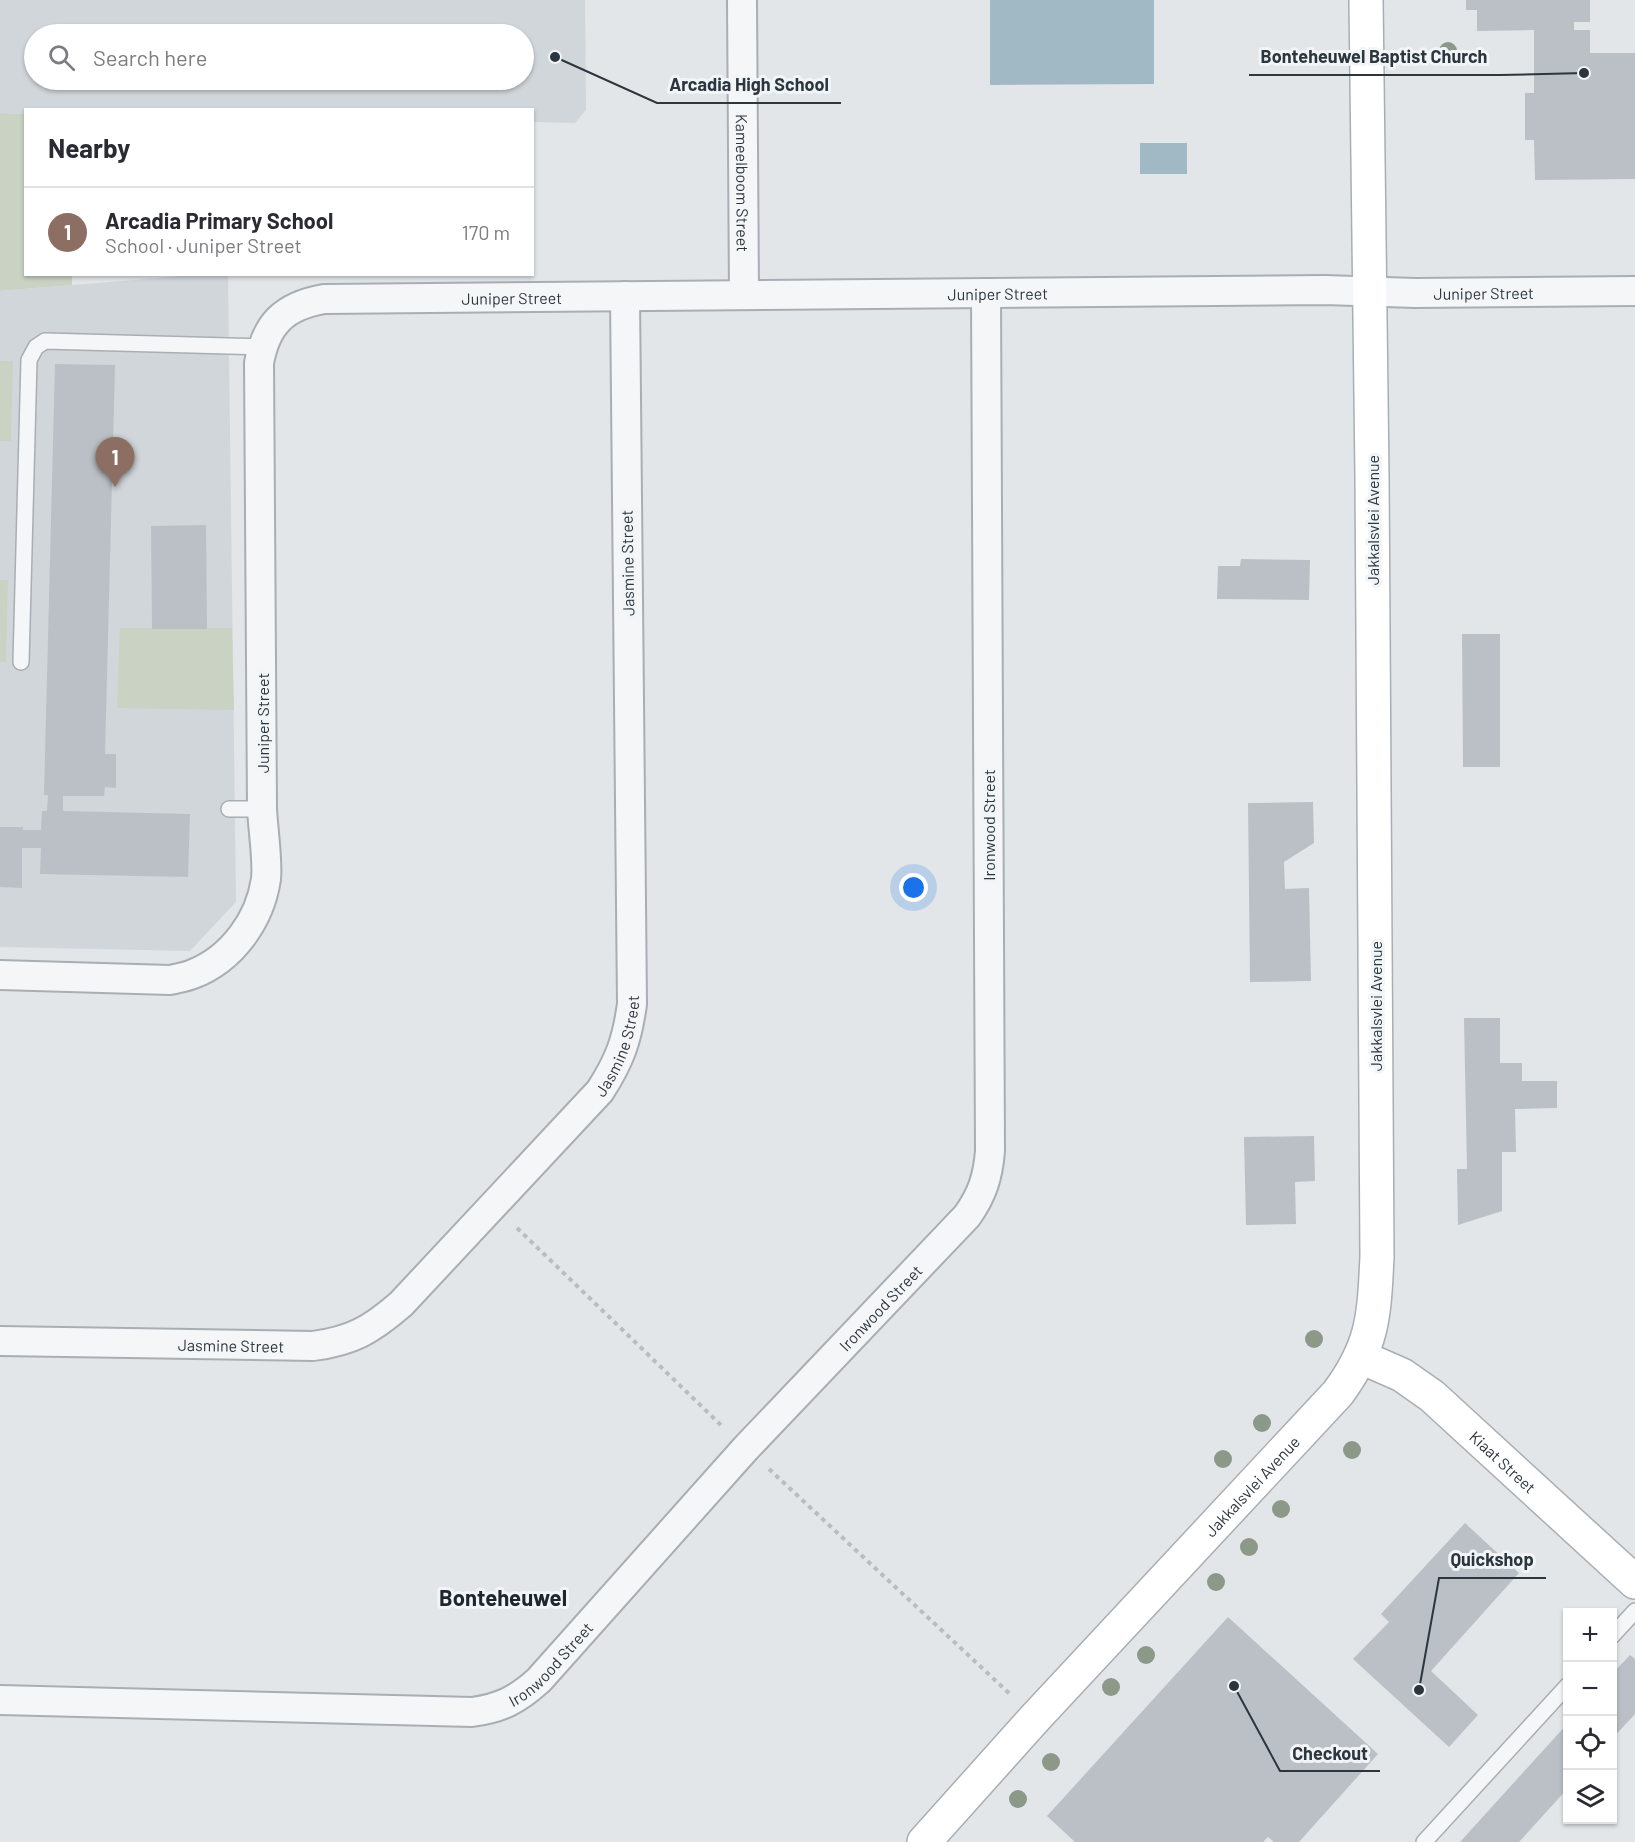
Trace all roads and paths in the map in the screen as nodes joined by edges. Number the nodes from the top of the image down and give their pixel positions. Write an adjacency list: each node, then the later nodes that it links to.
1 (742, 0): 6 (street, Kameelboom Street)
2 (1366, 0): 3 (street, Jakkalsvlei Avenue)
3 (1369, 291): 4 (street, Juniper Street); 5 (street, Juniper Street); 15 (street, Jakkalsvlei Avenue)
4 (1635, 291)
5 (986, 293): 6 (street, Juniper Street); 22 (street, Ironwood Street)
6 (744, 295): 7 (street, Juniper Street)
7 (625, 296): 8 (street, Juniper Street); 13 (street, Jasmine Street)
8 (262, 347): 9 (lane); 11 (street, Juniper Street)
9 (21, 662)
10 (229, 809): 11 (lane)
11 (262, 809): 12 (street, Juniper Street)
12 (0, 975)
13 (493, 1205): 14 (street, Jasmine Street); 16 (path)
14 (0, 1341)
15 (1361, 1357): 18 (street, Kiaat Street); 24 (street, Jakkalsvlei Avenue)
16 (729, 1432)
17 (762, 1463): 23 (path)
18 (1635, 1582)
19 (1635, 1611): 20 (lane)
20 (1617, 1631)
21 (1563, 1690): 25 (lane)
22 (0, 1700)
23 (1016, 1700)
24 (924, 1842)
25 (1424, 1842)

